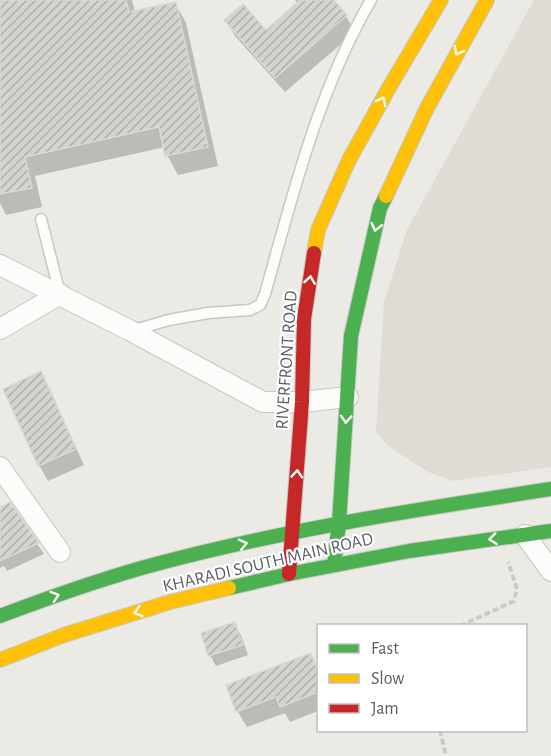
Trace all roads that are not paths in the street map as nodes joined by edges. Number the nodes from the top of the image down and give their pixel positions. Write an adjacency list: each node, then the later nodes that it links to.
1 (371, 0): 8 (lane)
2 (441, 0): 10 (street, RIVERFRONT ROAD, one-way to 2)
3 (487, 0): 9 (street, one-way to 9)
4 (41, 219): 6 (lane)
5 (0, 265): 6 (street)
6 (60, 294): 7 (street); 8 (street)
7 (0, 329)
8 (131, 331): 10 (street)
9 (348, 397): 10 (street); 13 (street, one-way to 13)
10 (302, 402): 15 (street, RIVERFRONT ROAD, one-way to 10)
11 (0, 467): 17 (street)
12 (551, 489): 13 (street, KHARADI SOUTH MAIN ROAD)
13 (339, 523): 15 (street, KHARADI SOUTH MAIN ROAD); 18 (street)
14 (551, 531): 16 (street, KHARADI SOUTH MAIN ROAD)
15 (293, 533): 20 (street, RIVERFRONT ROAD); 21 (street, KHARADI SOUTH MAIN ROAD, one-way to 15)
16 (525, 535): 18 (street, KHARADI SOUTH MAIN ROAD, one-way to 18); 19 (street)
17 (60, 552)
18 (333, 565): 20 (street, KHARADI SOUTH MAIN ROAD)
19 (551, 571)
20 (289, 574): 22 (street, KHARADI SOUTH MAIN ROAD, one-way to 22)
21 (0, 616)
22 (0, 660)

